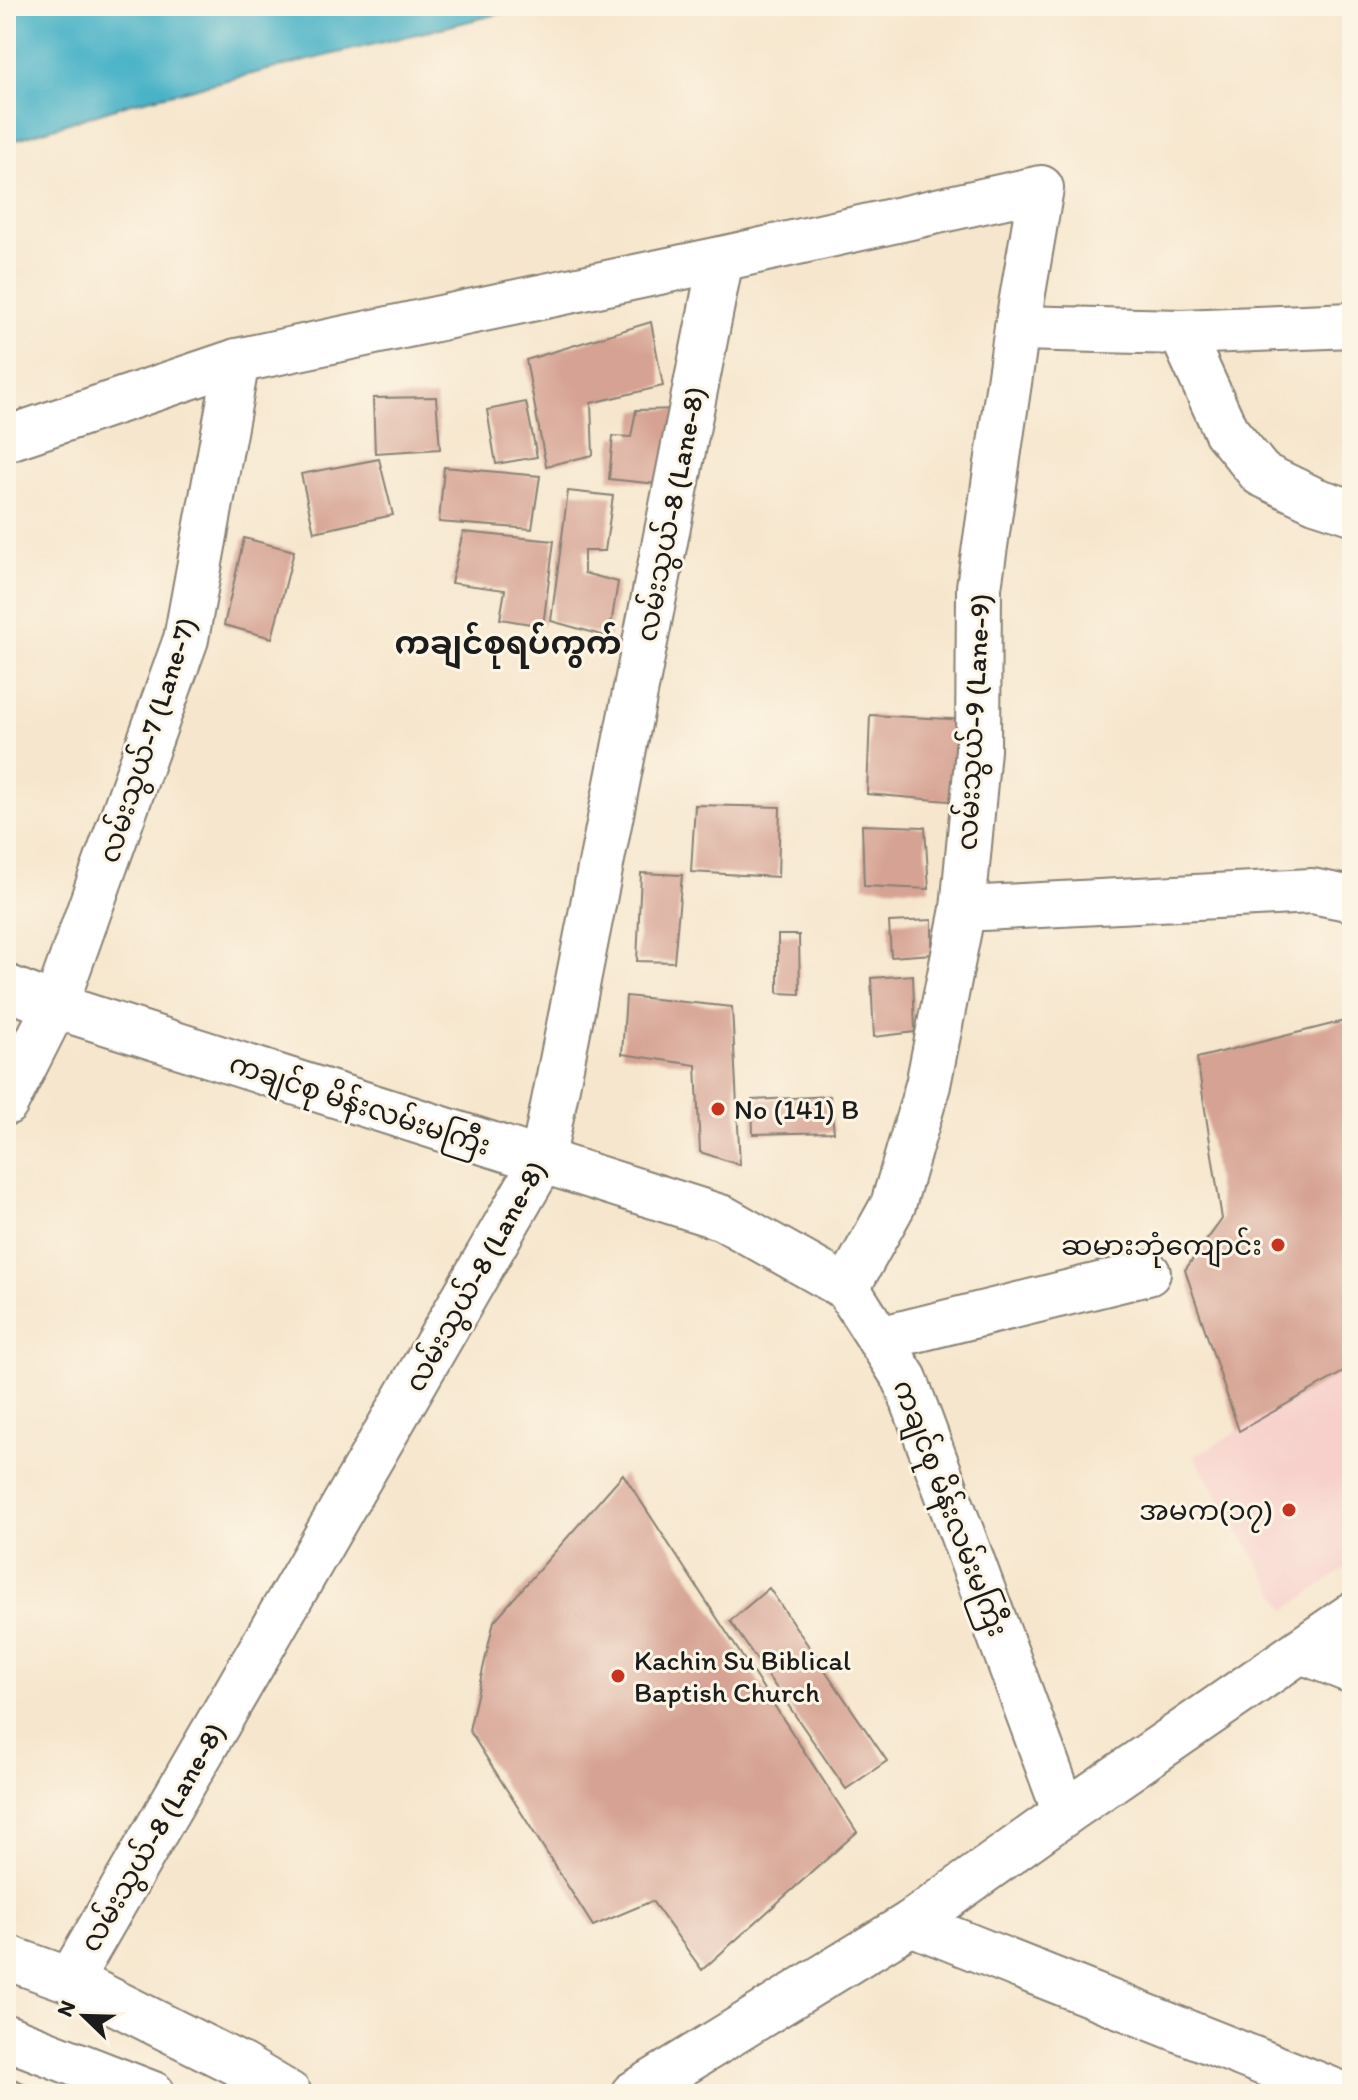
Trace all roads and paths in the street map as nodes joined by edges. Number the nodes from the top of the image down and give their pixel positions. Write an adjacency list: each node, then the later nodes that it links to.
1 (721, 259): 3 (street, လမ်းသွယ်-9 (Lane-9)); 5 (street); 13 (street, လမ်းသွယ်-8 (Lane-8))
2 (1352, 325): 4 (street)
3 (1017, 328): 4 (street); 9 (street, လမ်းသွယ်-9 (Lane-9))
4 (1181, 332): 7 (street)
5 (237, 361): 6 (street); 11 (street, လမ်းသွယ်-7 (Lane-7))
6 (6, 439)
7 (1352, 512)
8 (1352, 899): 9 (street)
9 (963, 909): 15 (street, လမ်းသွယ်-9 (Lane-9))
10 (6, 987): 11 (street, ကချင်စု မိန်းလမ်းမကြီး)
11 (55, 1006): 12 (street, လမ်းသွယ်-7 (Lane-7)); 13 (street, ကချင်စု မိန်းလမ်းမကြီး)
12 (6, 1103)
13 (542, 1162): 15 (street, ကချင်စု မိန်းလမ်းမကြီး); 23 (street, လမ်းသွယ်-8 (Lane-8))
14 (1148, 1273): 16 (street)
15 (847, 1288): 16 (street, ကချင်စု မိန်းလမ်းမကြီး)
16 (879, 1339): 20 (street, ကချင်စု မိန်းလမ်းမကြီး)
17 (1352, 1615): 18 (street)
18 (1301, 1651): 19 (street); 20 (street)
19 (1352, 1671)
20 (1065, 1813): 21 (street)
21 (911, 1923): 27 (street); 28 (street)
22 (6, 1957): 23 (street)
23 (70, 1980): 26 (street)
24 (6, 2037): 25 (street)
25 (153, 2094)
26 (289, 2094)
27 (633, 2094)
28 (1342, 2094)

